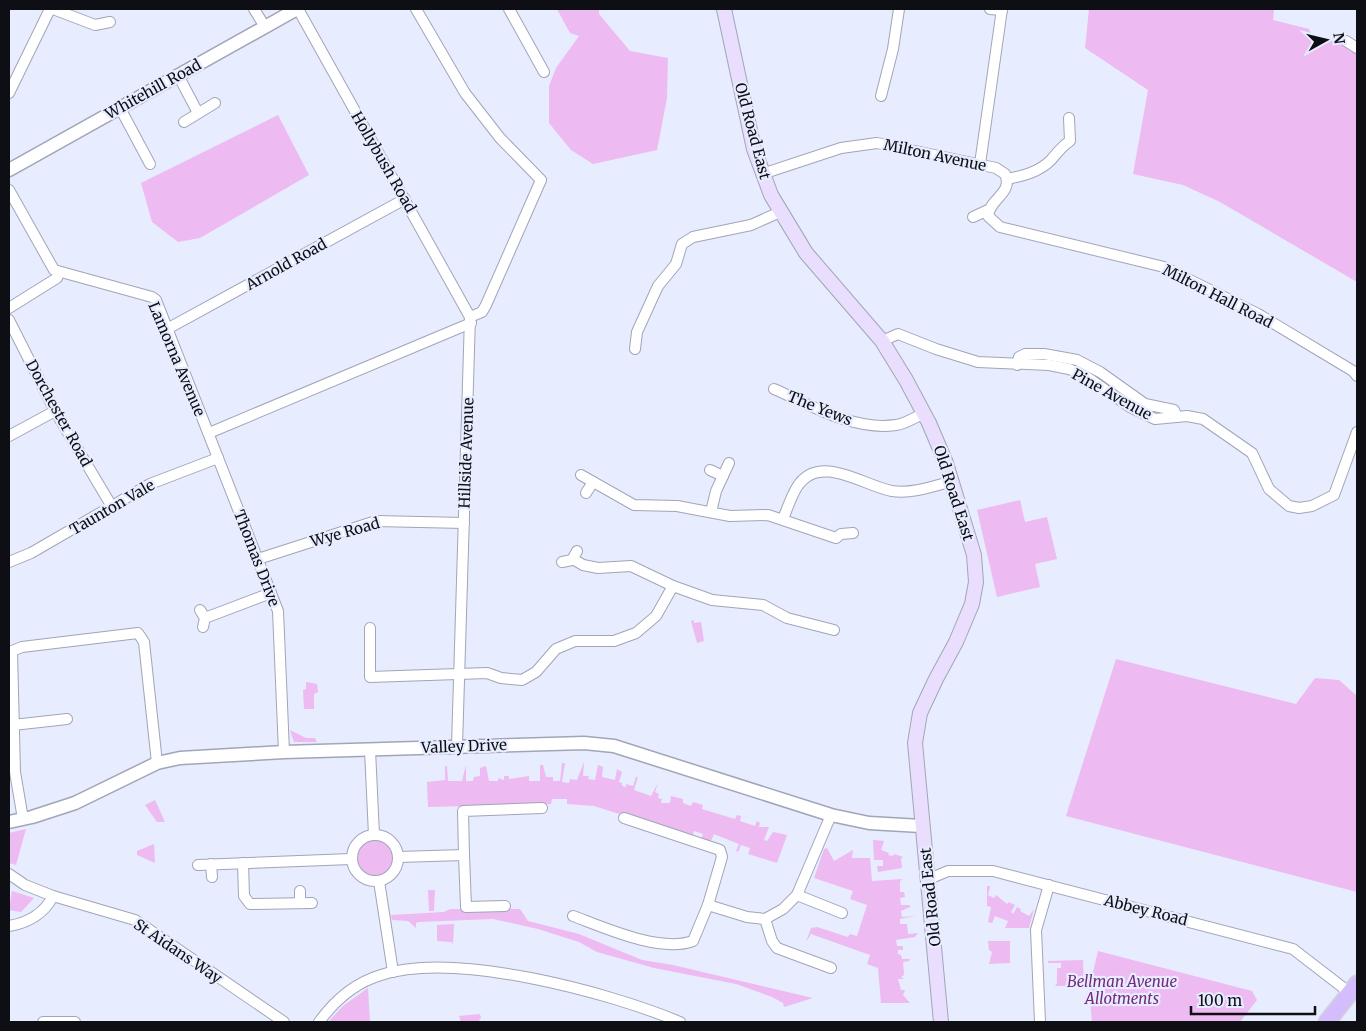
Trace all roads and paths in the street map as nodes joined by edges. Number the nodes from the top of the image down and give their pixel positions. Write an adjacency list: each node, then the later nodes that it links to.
1 (52, 9): 10 (street); 16 (street)
2 (254, 9): 11 (street)
3 (298, 9): 11 (street, Whitehill Road); 29 (street, Hollybush Road)
4 (416, 9): 36 (street)
5 (509, 9): 14 (street)
6 (724, 9): 26 (main road, Old Road East)
7 (899, 9): 17 (street)
8 (990, 9): 9 (street)
9 (1002, 10): 24 (street)
10 (110, 22)
11 (265, 27): 15 (street, Whitehill Road)
12 (1346, 41): 13 (street)
13 (1357, 48)
14 (544, 72)
15 (178, 75): 19 (street, Whitehill Road); 20 (street)
16 (9, 93)
17 (881, 96)
18 (214, 103): 20 (street)
19 (120, 108): 23 (street); 25 (street, Whitehill Road)
20 (198, 113): 22 (street)
21 (1069, 118): 27 (street)
22 (184, 122)
23 (150, 164)
24 (980, 164): 26 (street, Milton Avenue); 27 (street, Milton Avenue)
25 (9, 170)
26 (762, 174): 31 (main road, Old Road East)
27 (1006, 184): 30 (street)
28 (9, 190): 33 (street)
29 (405, 199): 36 (street, Hollybush Road); 37 (street, Arnold Road)
30 (988, 210): 32 (street); 40 (street, Milton Hall Road)
31 (780, 212): 38 (main road, Old Road East); 39 (street)
32 (973, 217)
33 (59, 273): 34 (street); 37 (street, Lamorna Avenue)
34 (9, 308)
35 (9, 320): 42 (street, Dorchester Road)
36 (470, 320): 45 (street, Lamorna Avenue); 58 (street, Hillside Avenue)
37 (167, 329): 45 (street, Lamorna Avenue)
38 (882, 341): 43 (main road, Old Road East); 44 (street, Pine Avenue)
39 (635, 349)
40 (1357, 376)
41 (774, 390): 43 (street, The Yews)
42 (55, 411): 46 (street); 55 (street, Dorchester Road)
43 (924, 413): 52 (main road, Old Road East)
44 (1357, 432)
45 (208, 433): 47 (street, Lamorna Avenue)
46 (9, 436)
47 (218, 458): 55 (street, Taunton Vale); 60 (street, Thomas Drive)
48 (729, 463): 51 (street)
49 (710, 470): 51 (street)
50 (581, 475): 53 (street)
51 (723, 476): 56 (street)
52 (953, 481): 57 (street); 80 (main road, Old Road East)
53 (593, 482): 54 (street); 56 (street)
54 (586, 493)
55 (111, 505): 61 (street, Taunton Vale)
56 (711, 512): 57 (street)
57 (783, 519): 59 (street)
58 (464, 523): 60 (street, Wye Road); 68 (street, Hillside Avenue)
59 (852, 533)
60 (258, 559): 64 (street, Thomas Drive)
61 (9, 562)
62 (562, 562): 63 (street)
63 (673, 586): 67 (street); 68 (street)
64 (271, 593): 65 (street); 73 (street, Thomas Drive)
65 (203, 618)
66 (370, 628): 68 (street)
67 (834, 630)
68 (459, 675): 71 (street, Hillside Avenue)
69 (67, 719): 70 (street)
70 (13, 725): 74 (street); 78 (street)
71 (457, 746): 72 (street, Valley Drive); 76 (street, Valley Drive)
72 (370, 750): 73 (street, Valley Drive); 81 (street)
73 (284, 752): 74 (street, Valley Drive)
74 (157, 763): 78 (street, Valley Drive)
75 (542, 808): 82 (street)
76 (831, 815): 80 (street, Valley Drive); 94 (street)
77 (624, 818): 98 (street)
78 (23, 819): 79 (street, Valley Drive)
79 (9, 822)
80 (921, 826): 90 (main road, Old Road East)
81 (374, 835): 83 (street); 84 (street)
82 (464, 854): 83 (street); 99 (street)
83 (398, 857): 91 (street)
84 (351, 859): 85 (street); 91 (street)
85 (243, 863): 86 (street); 96 (street)
86 (211, 864): 87 (street); 89 (street)
87 (198, 865)
88 (9, 874): 95 (street, St Aidans Way)
89 (212, 877)
90 (929, 879): 92 (street, Abbey Road); 113 (main road, Old Road East)
91 (379, 881): 105 (street)
92 (1049, 885): 106 (street, Abbey Road); 114 (street)
93 (300, 890): 96 (street)
94 (797, 895): 100 (street); 102 (street)
95 (53, 896): 103 (street); 110 (street, St Aidans Way)
96 (300, 903): 97 (street)
97 (312, 903)
98 (708, 905): 101 (street); 102 (street)
99 (505, 906)
100 (842, 913)
101 (572, 916)
102 (765, 920): 104 (street)
103 (9, 926)
104 (831, 968)
105 (393, 972): 111 (street); 112 (street)
106 (1354, 988): 107 (main road)
107 (1332, 1021)
108 (43, 1022): 109 (street)
109 (75, 1022)
110 (284, 1022)
111 (319, 1022)
112 (680, 1022)
113 (941, 1022)
114 (1040, 1022)

